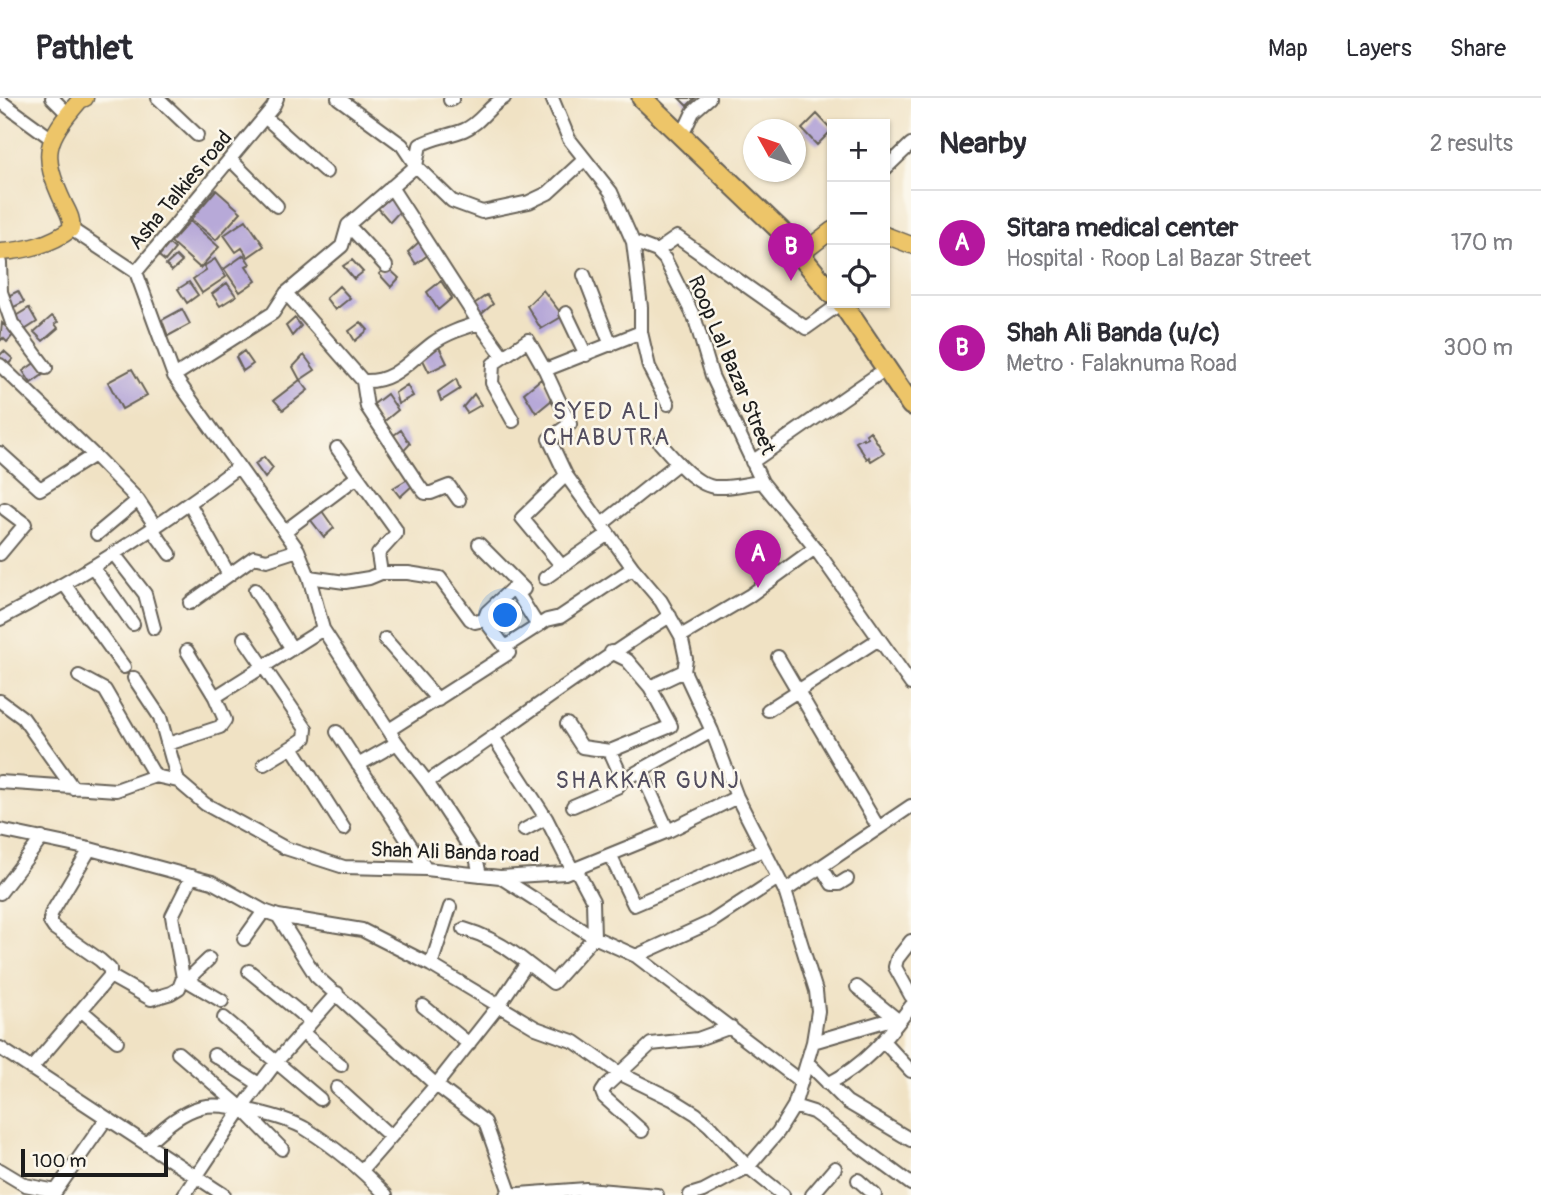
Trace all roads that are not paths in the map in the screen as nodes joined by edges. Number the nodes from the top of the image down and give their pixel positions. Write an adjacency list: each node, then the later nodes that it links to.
1 (52, 98): 12 (street)
2 (158, 98): 15 (street)
3 (277, 98): 13 (street, Asha Talkies road)
4 (338, 98): 21 (street)
5 (504, 98): 21 (street)
6 (552, 98): 19 (street)
7 (642, 98): 14 (highway)
8 (657, 98): 14 (highway)
9 (709, 98): 14 (street)
10 (81, 99): 12 (main road)
11 (2, 106): 16 (street)
12 (68, 114): 16 (main road)
13 (265, 117): 18 (street, Asha Talkies road); 22 (street)
14 (682, 131): 32 (highway)
15 (197, 135)
16 (52, 139): 26 (main road)
17 (911, 144): 20 (street)
18 (230, 159): 24 (street); 36 (street, Asha Talkies road)
19 (585, 159): 21 (street); 29 (street)
20 (890, 164)
21 (416, 166): 23 (street)
22 (326, 172)
23 (391, 187): 25 (street); 44 (street)
24 (276, 206)
25 (348, 225): 35 (street); 40 (street)
26 (71, 229): 33 (main road); 36 (street)
27 (827, 234): 32 (main road)
28 (890, 237): 30 (main road)
29 (633, 242): 31 (street); 45 (street)
30 (911, 245)
31 (657, 251): 41 (street); 62 (street, Roop Lal Bazar Street)
32 (804, 251): 38 (highway); 39 (highway)
33 (0, 252)
34 (0, 263): 49 (street)
35 (386, 266)
36 (136, 272): 53 (street)
37 (584, 275): 46 (street)
38 (827, 276)
39 (827, 286)
40 (286, 293): 53 (street); 54 (street)
41 (834, 308)
42 (845, 308): 50 (highway)
43 (566, 313): 47 (street)
44 (479, 323): 48 (street); 54 (street)
45 (641, 332): 46 (street); 55 (street)
46 (611, 345): 47 (street)
47 (586, 355): 51 (street)
48 (503, 356): 51 (street); 57 (street)
49 (46, 368)
50 (887, 368): 56 (highway); 62 (street)
51 (545, 370): 65 (street)
52 (3, 372): 61 (street)
53 (174, 376): 64 (street)
54 (363, 381): 69 (street)
55 (668, 404)
56 (911, 405)
57 (513, 421)
58 (660, 443): 63 (street)
59 (337, 447): 66 (street)
60 (0, 453): 61 (street)
61 (94, 455): 68 (street)
62 (752, 462): 67 (street, Roop Lal Bazar Street)
63 (677, 464): 67 (street); 73 (street)
64 (238, 467): 70 (street); 74 (street)
65 (566, 475): 73 (street); 82 (street)
66 (357, 477): 74 (street); 85 (street)
67 (762, 482): 77 (street, Roop Lal Bazar Street)
68 (138, 500): 72 (street); 75 (street)
69 (459, 500)
70 (190, 505): 72 (street); 86 (street)
71 (5, 509): 79 (street)
72 (154, 528): 80 (street); 81 (street)
73 (605, 529): 82 (street); 84 (street)
74 (285, 531): 78 (street)
75 (97, 534)
76 (479, 544): 89 (street)
77 (816, 548): 100 (street); 103 (street, Roop Lal Bazar Street)
78 (298, 550): 86 (street); 87 (street)
79 (0, 554)
80 (114, 554): 83 (street); 98 (street)
81 (170, 554)
82 (561, 565): 88 (street)
83 (93, 567): 90 (street); 96 (street)
84 (633, 568): 93 (street); 97 (street)
85 (381, 573): 87 (street); 95 (street)
86 (229, 575): 92 (street)
87 (309, 577): 99 (street)
88 (545, 578)
89 (518, 583): 95 (street); 97 (street)
90 (65, 585): 94 (street); 109 (street)
91 (255, 590): 105 (street)
92 (190, 603)
93 (670, 616): 100 (street); 107 (street)
94 (0, 619)
95 (484, 620): 104 (street)
96 (133, 624)
97 (538, 626): 104 (street)
98 (154, 628)
99 (323, 629): 105 (street); 122 (street)
100 (681, 636): 111 (street)
101 (244, 638): 110 (street)
102 (385, 639): 118 (street)
103 (879, 639): 114 (street, Roop Lal Bazar Street); 116 (street)
104 (505, 647): 118 (street)
105 (292, 649): 110 (street)
106 (187, 651): 117 (street)
107 (611, 652): 115 (street); 125 (street)
108 (778, 657): 116 (street)
109 (124, 667)
110 (264, 667): 117 (street); 128 (street)
111 (684, 671): 115 (street); 123 (street)
112 (79, 676): 133 (street)
113 (135, 678): 127 (street)
114 (911, 684)
115 (650, 687): 129 (street)
116 (800, 691): 120 (street); 143 (street)
117 (215, 697): 127 (street)
118 (438, 700): 122 (street)
119 (0, 701): 138 (street)
120 (768, 710)
121 (566, 724): 129 (street)
122 (389, 730): 126 (street)
123 (712, 731): 132 (street); 139 (street)
124 (337, 732): 131 (street)
125 (494, 738): 137 (street); 142 (street)
126 (397, 743): 131 (street); 137 (street)
127 (168, 744): 135 (street)
128 (292, 747): 130 (street); 144 (street)
129 (610, 751): 134 (street)
130 (264, 764)
131 (358, 765): 153 (street)
132 (641, 771): 134 (street); 147 (street)
133 (155, 776): 135 (street); 138 (street)
134 (623, 780): 140 (street)
135 (178, 781): 153 (street, Shah Ali Banda road)
136 (0, 782): 138 (street)
137 (427, 782): 155 (street)
138 (73, 788)
139 (737, 797): 147 (street, Shah Ali Banda road); 150 (street)
140 (573, 806)
141 (911, 806): 143 (street)
142 (546, 818): 146 (street); 154 (street)
143 (878, 827): 152 (street)
144 (344, 829)
145 (0, 830): 148 (street)
146 (524, 830)
147 (668, 831): 151 (street, Shah Ali Banda road)
148 (42, 838): 149 (street); 161 (street)
149 (90, 849): 156 (street); 174 (street)
150 (763, 850): 151 (street); 158 (street)
151 (610, 855): 154 (street, Shah Ali Banda road)
152 (822, 868): 159 (street); 160 (street)
153 (426, 869): 155 (street, Shah Ali Banda road)
154 (574, 870): 157 (street, Shah Ali Banda road); 166 (street)
155 (480, 875): 157 (street, Shah Ali Banda road)
156 (192, 876): 163 (street); 175 (street)
157 (500, 877): 166 (street)
158 (778, 878): 160 (street); 169 (street)
159 (847, 879)
160 (785, 891): 190 (street)
161 (0, 892)
162 (450, 907): 172 (street)
163 (264, 911): 164 (street); 167 (street)
164 (278, 916): 172 (street); 177 (street)
165 (464, 929): 171 (street)
166 (594, 937): 169 (street); 171 (street)
167 (244, 939)
168 (911, 942): 178 (street)
169 (636, 956): 187 (street)
170 (209, 959): 175 (street)
171 (527, 963): 180 (street)
172 (431, 965): 180 (street)
173 (249, 971): 186 (street)
174 (110, 976): 175 (street); 183 (street)
175 (185, 979): 179 (street)
176 (857, 987): 185 (street)
177 (337, 993): 186 (street); 205 (street)
178 (911, 996)
179 (222, 1001)
180 (499, 1005): 192 (street); 201 (street)
181 (424, 1006): 192 (street)
182 (911, 1006): 185 (street)
183 (82, 1011): 189 (street); 199 (street)
184 (224, 1018): 196 (street)
185 (897, 1020): 190 (street); 191 (street)
186 (311, 1022): 188 (street)
187 (731, 1027): 201 (street); 202 (street)
188 (302, 1032): 196 (street); 198 (street)
189 (117, 1041)
190 (813, 1042): 197 (street)
191 (884, 1042): 200 (street); 204 (street)
192 (469, 1044): 205 (street)
193 (0, 1048): 199 (street)
194 (178, 1053): 209 (street)
195 (214, 1055): 203 (street)
196 (277, 1061): 203 (street); 207 (street)
197 (807, 1062): 202 (street); 204 (street)
198 (341, 1065)
199 (31, 1069): 210 (street)
200 (911, 1071)
201 (619, 1073): 211 (street); 216 (street)
202 (800, 1081): 208 (street)
203 (259, 1084): 209 (street)
204 (828, 1084): 213 (street)
205 (436, 1085): 212 (street); 227 (street)
206 (337, 1088): 212 (street)
207 (320, 1099)
208 (794, 1106): 216 (street); 222 (street)
209 (242, 1108): 214 (street); 215 (street); 219 (street); 220 (street)
210 (106, 1119): 214 (street); 223 (street)
211 (642, 1131)
212 (390, 1136): 219 (street)
213 (911, 1140)
214 (147, 1143): 220 (street)
215 (282, 1149)
216 (748, 1167): 229 (street); 230 (street)
217 (835, 1168): 231 (street)
218 (0, 1170): 223 (street)
219 (362, 1170): 226 (street)
220 (197, 1177): 224 (street); 225 (street)
221 (858, 1180): 232 (street)
222 (911, 1184)
223 (54, 1193)
224 (184, 1195)
225 (225, 1195)
226 (386, 1195)
227 (509, 1195): 228 (street)
228 (657, 1195)
229 (690, 1195)
230 (783, 1195)
231 (812, 1195)
232 (875, 1195)

